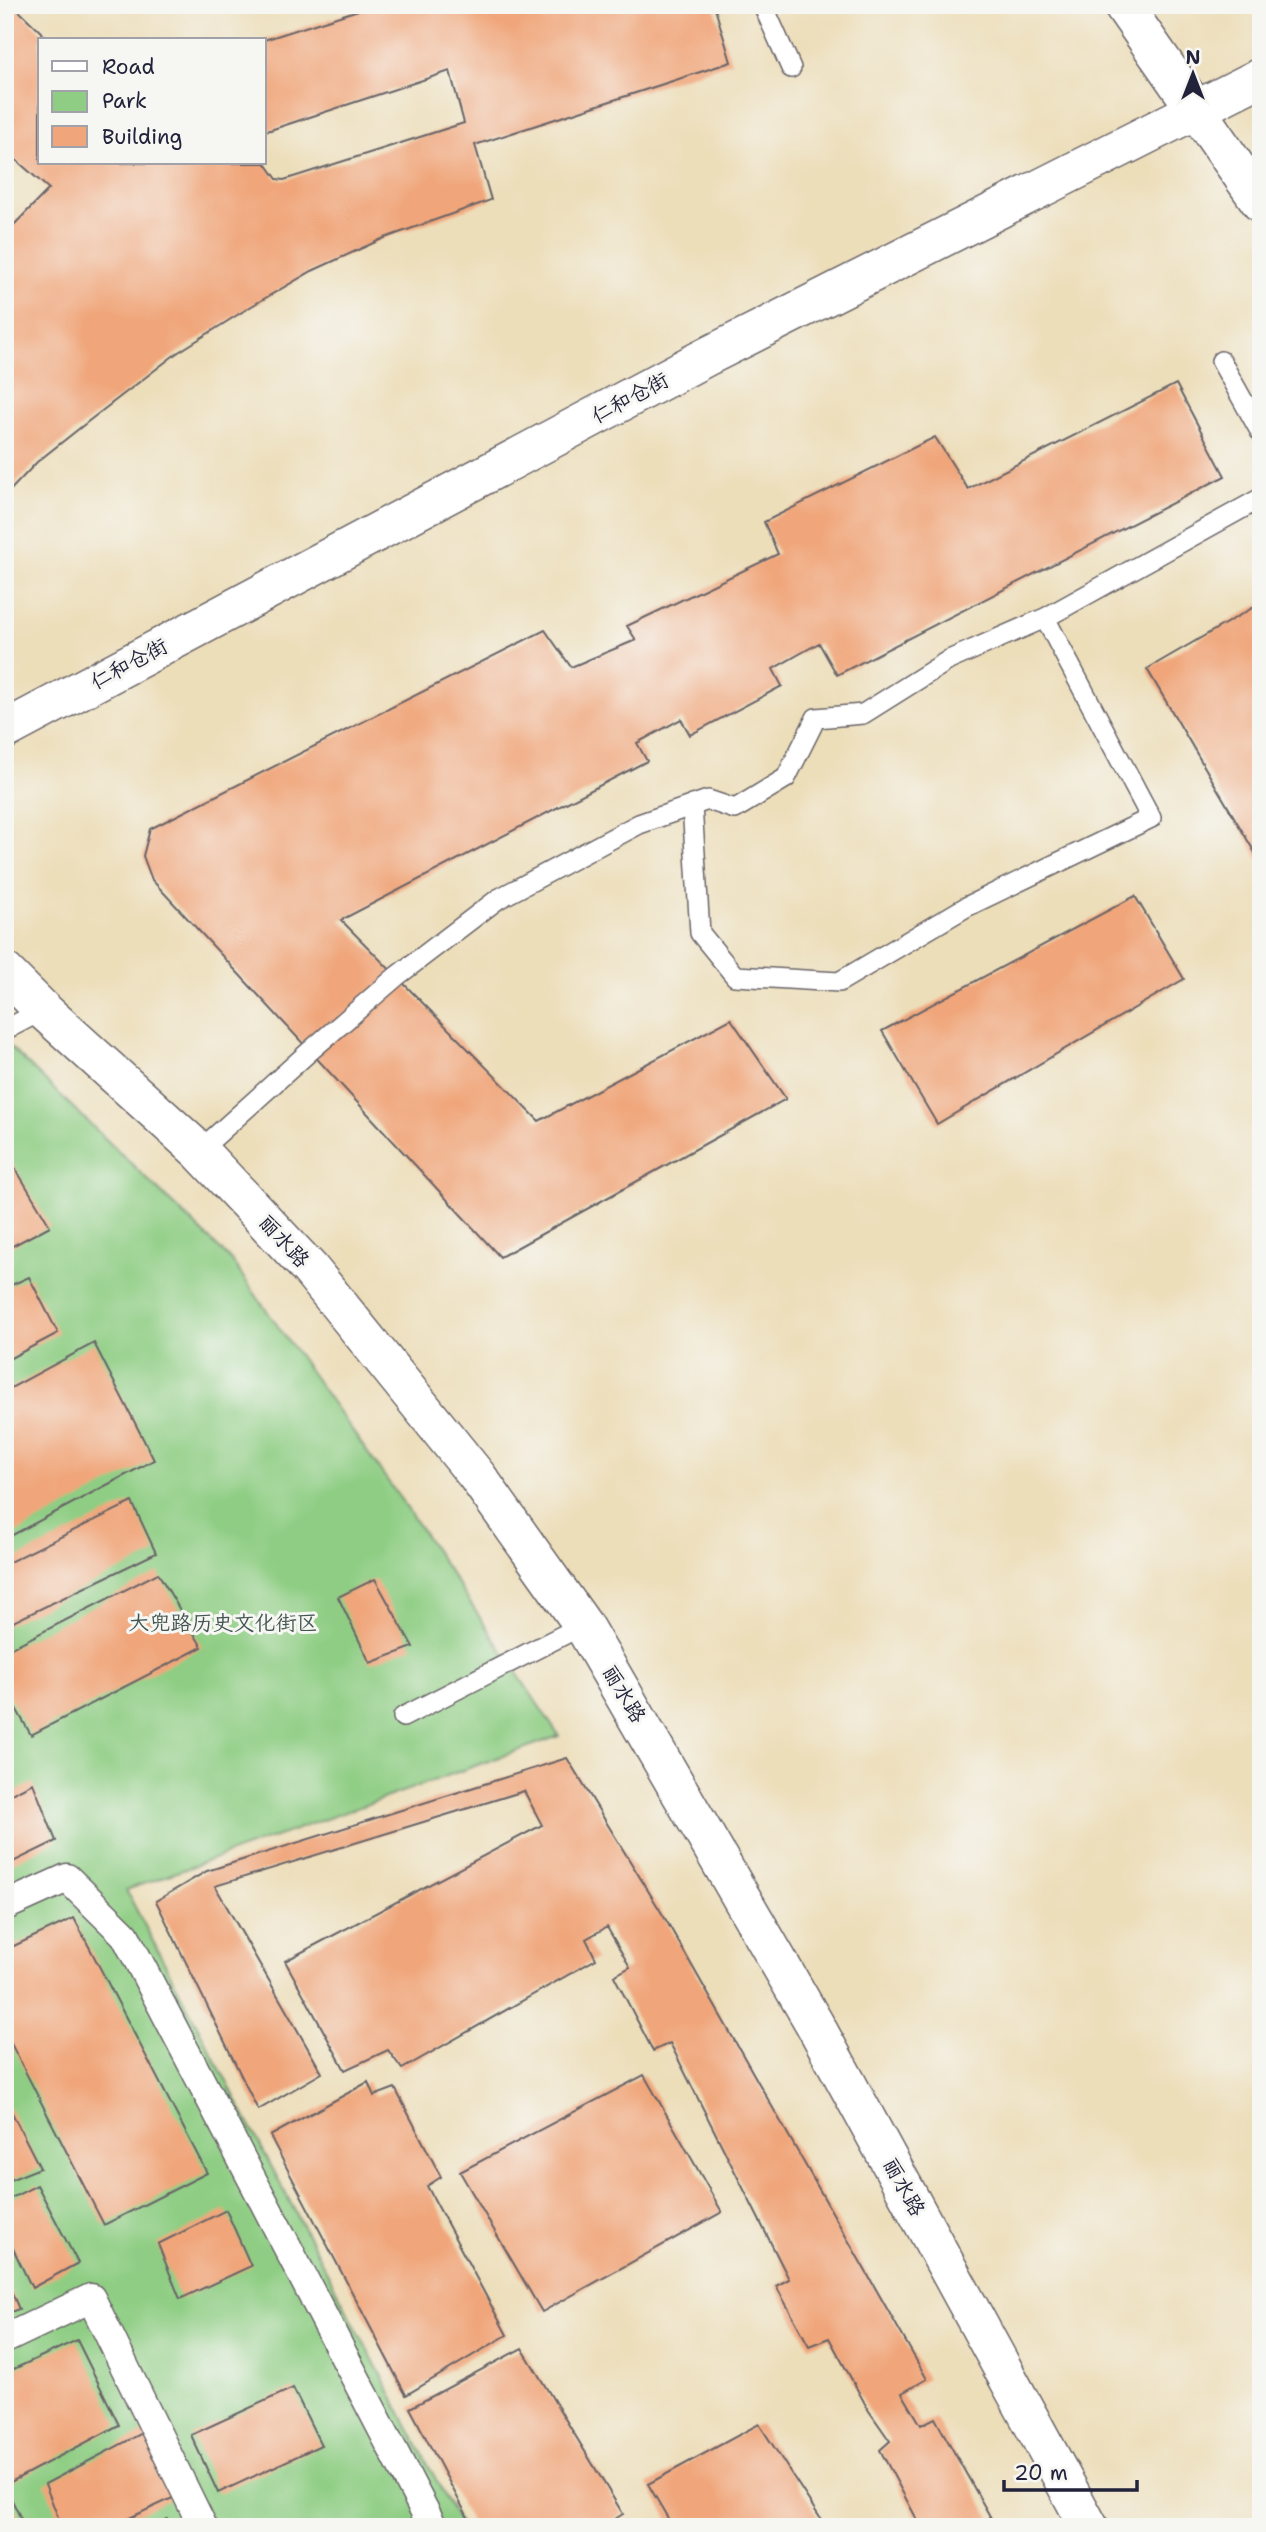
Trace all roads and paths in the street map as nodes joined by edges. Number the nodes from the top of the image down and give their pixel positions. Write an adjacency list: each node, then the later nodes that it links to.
1 (763, 5): 3 (lane)
2 (1122, 5): 5 (street)
3 (791, 68)
4 (1261, 77): 5 (street, 仁和仓街)
5 (1194, 110): 6 (street); 11 (street, 仁和仓街)
6 (1261, 203)
7 (1221, 361): 8 (lane)
8 (1261, 433)
9 (1261, 498): 10 (lane)
10 (1045, 618): 12 (lane); 12 (lane)
11 (5, 730)
12 (692, 805): 16 (lane)
13 (5, 972): 14 (street, 丽水路)
14 (43, 1010): 15 (lane); 16 (street, 丽水路)
15 (5, 1030)
16 (198, 1152): 17 (street, 丽水路)
17 (583, 1625): 18 (lane); 23 (street, 丽水路)
18 (403, 1717)
19 (5, 1906): 22 (street)
20 (5, 2339): 21 (street)
21 (203, 2527)
22 (433, 2527)
23 (1089, 2527)

